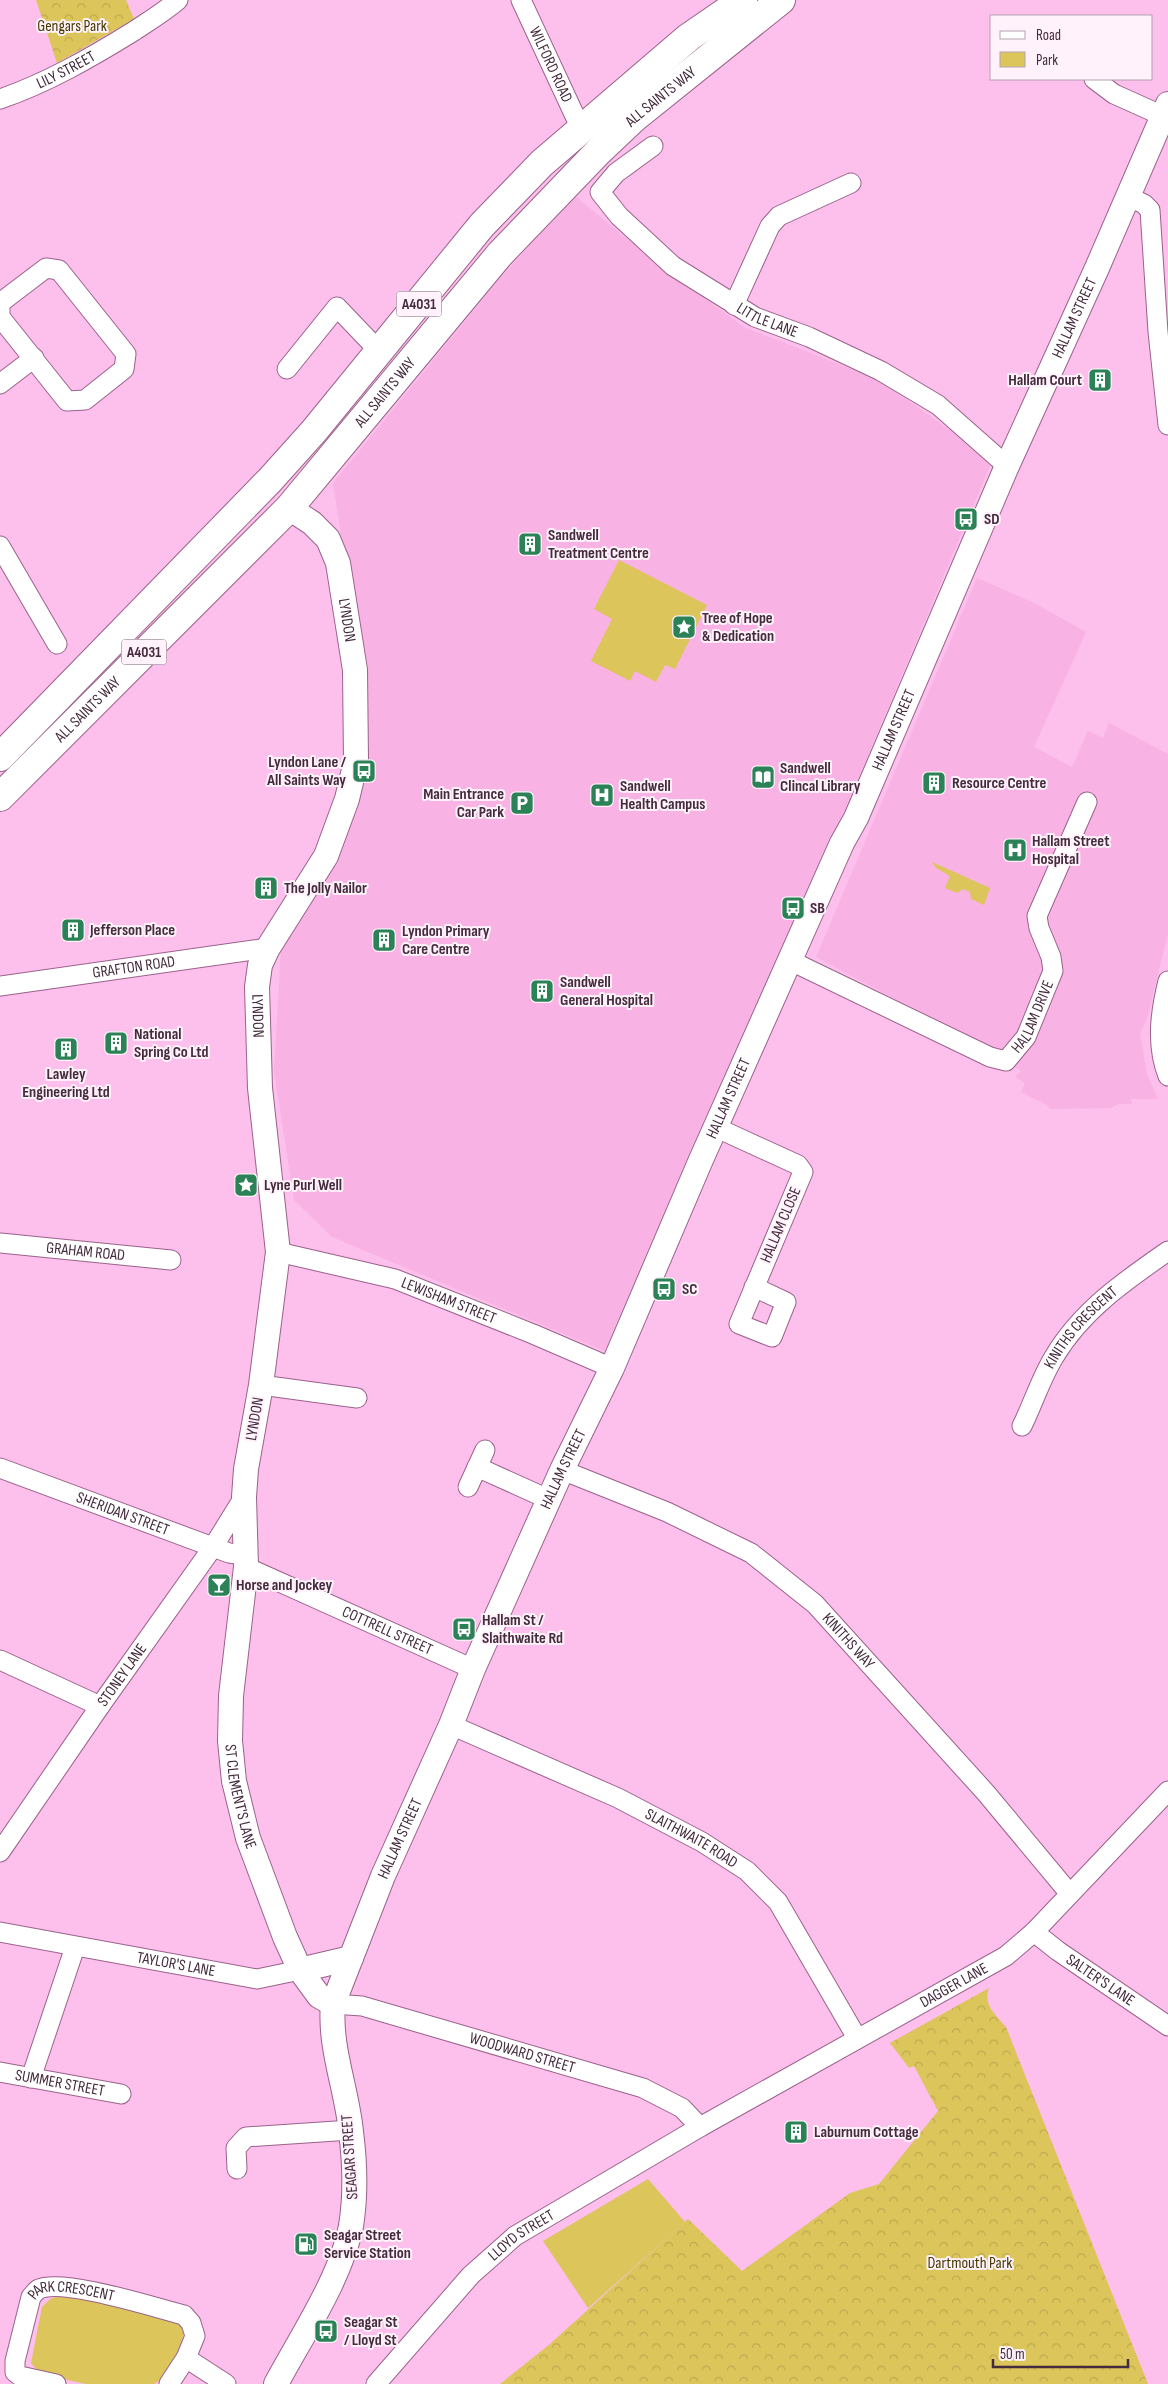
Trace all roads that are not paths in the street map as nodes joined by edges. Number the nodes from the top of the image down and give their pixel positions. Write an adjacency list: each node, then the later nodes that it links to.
1 (178, 0): 6 (street, LILY STREET)
2 (521, 0): 8 (street, WILFORD ROAD)
3 (743, 0): 8 (highway, ALL SAINTS WAY / A4031)
4 (781, 0): 10 (highway, ALL SAINTS WAY / A4031)
5 (1095, 80): 7 (street)
6 (0, 99)
7 (1165, 110): 12 (street, HALLAM STREET)
8 (581, 130): 10 (highway); 14 (highway, ALL SAINTS WAY / A4031)
9 (653, 146): 13 (street, LITTLE LANE)
10 (598, 152): 21 (highway, ALL SAINTS WAY / A4031)
11 (851, 183): 13 (street)
12 (1129, 197): 18 (street); 19 (street, HALLAM STREET)
13 (734, 305): 19 (street, LITTLE LANE)
14 (379, 351): 16 (street); 20 (highway, ALL SAINTS WAY / A4031)
15 (34, 358): 15 (street); 17 (street)
16 (287, 369)
17 (0, 384)
18 (1168, 425)
19 (1007, 466): 28 (street, HALLAM STREET)
20 (265, 485): 21 (highway); 24 (highway, ALL SAINTS WAY / A4031)
21 (289, 508): 25 (highway, ALL SAINTS WAY / A4031); 27 (street, LYNDON)
22 (0, 546): 23 (street)
23 (57, 644)
24 (0, 757)
25 (0, 797)
26 (1087, 802): 28 (street, HALLAM DRIVE)
27 (268, 948): 30 (street, GRAFTON ROAD); 35 (street, LYNDON)
28 (790, 960): 32 (street, HALLAM STREET)
29 (1168, 981): 31 (street)
30 (0, 986)
31 (1168, 1076)
32 (716, 1127): 37 (street, HALLAM CLOSE); 38 (street, HALLAM STREET)
33 (0, 1244): 36 (street, GRAHAM ROAD)
34 (1168, 1251): 41 (street, KINITHS CRESCENT)
35 (278, 1252): 38 (street, LEWISHAM STREET); 39 (street, LYNDON)
36 (170, 1260)
37 (754, 1287)
38 (612, 1368): 43 (street, HALLAM STREET)
39 (261, 1385): 40 (street); 45 (street, LYNDON)
40 (357, 1398)
41 (1022, 1426)
42 (0, 1468): 47 (street, SHERIDAN STREET)
43 (562, 1470): 46 (street, HALLAM STREET); 55 (street, KINITHS WAY)
44 (468, 1487): 46 (street)
45 (244, 1497): 47 (street, STONEY LANE); 48 (street, LYNDON)
46 (548, 1499): 50 (street, HALLAM STREET)
47 (213, 1547): 48 (street, SHERIDAN STREET); 51 (street, STONEY LANE)
48 (246, 1561): 50 (street, COTTRELL STREET); 60 (street, ST CLEMENT'S LANE)
49 (0, 1660): 51 (street)
50 (473, 1668): 52 (street, HALLAM STREET)
51 (100, 1706): 54 (street, STONEY LANE)
52 (451, 1726): 59 (street, HALLAM STREET); 63 (street, SLAITHWAITE ROAD)
53 (1168, 1791): 55 (street, DAGGER LANE)
54 (0, 1852)
55 (1070, 1894): 57 (street, DAGGER LANE)
56 (0, 1932): 58 (street, TAYLOR'S LANE)
57 (1034, 1932): 62 (street, SALTER'S LANE); 63 (street, DAGGER LANE)
58 (75, 1947): 60 (street, TAYLOR'S LANE); 65 (street)
59 (351, 1958): 60 (street, TAYLOR'S LANE); 61 (street, HALLAM STREET)
60 (300, 1970): 61 (street, ST CLEMENT'S LANE)
61 (333, 2004): 67 (street, WOODWARD STREET); 68 (street, SEAGAR STREET)
62 (1168, 2026)
63 (857, 2038): 67 (street, DAGGER LANE)
64 (0, 2072): 65 (street, SUMMER STREET)
65 (30, 2078): 66 (street, SUMMER STREET)
66 (121, 2094)
67 (700, 2127): 75 (street, LLOYD STREET)
68 (351, 2130): 69 (street); 74 (street, SEAGAR STREET)
69 (237, 2169)
70 (186, 2358): 71 (street, PARK CRESCENT); 72 (street, PARK CRESCENT); 73 (street)
71 (56, 2384)
72 (169, 2384)
73 (226, 2384)
74 (276, 2384)
75 (376, 2384)

